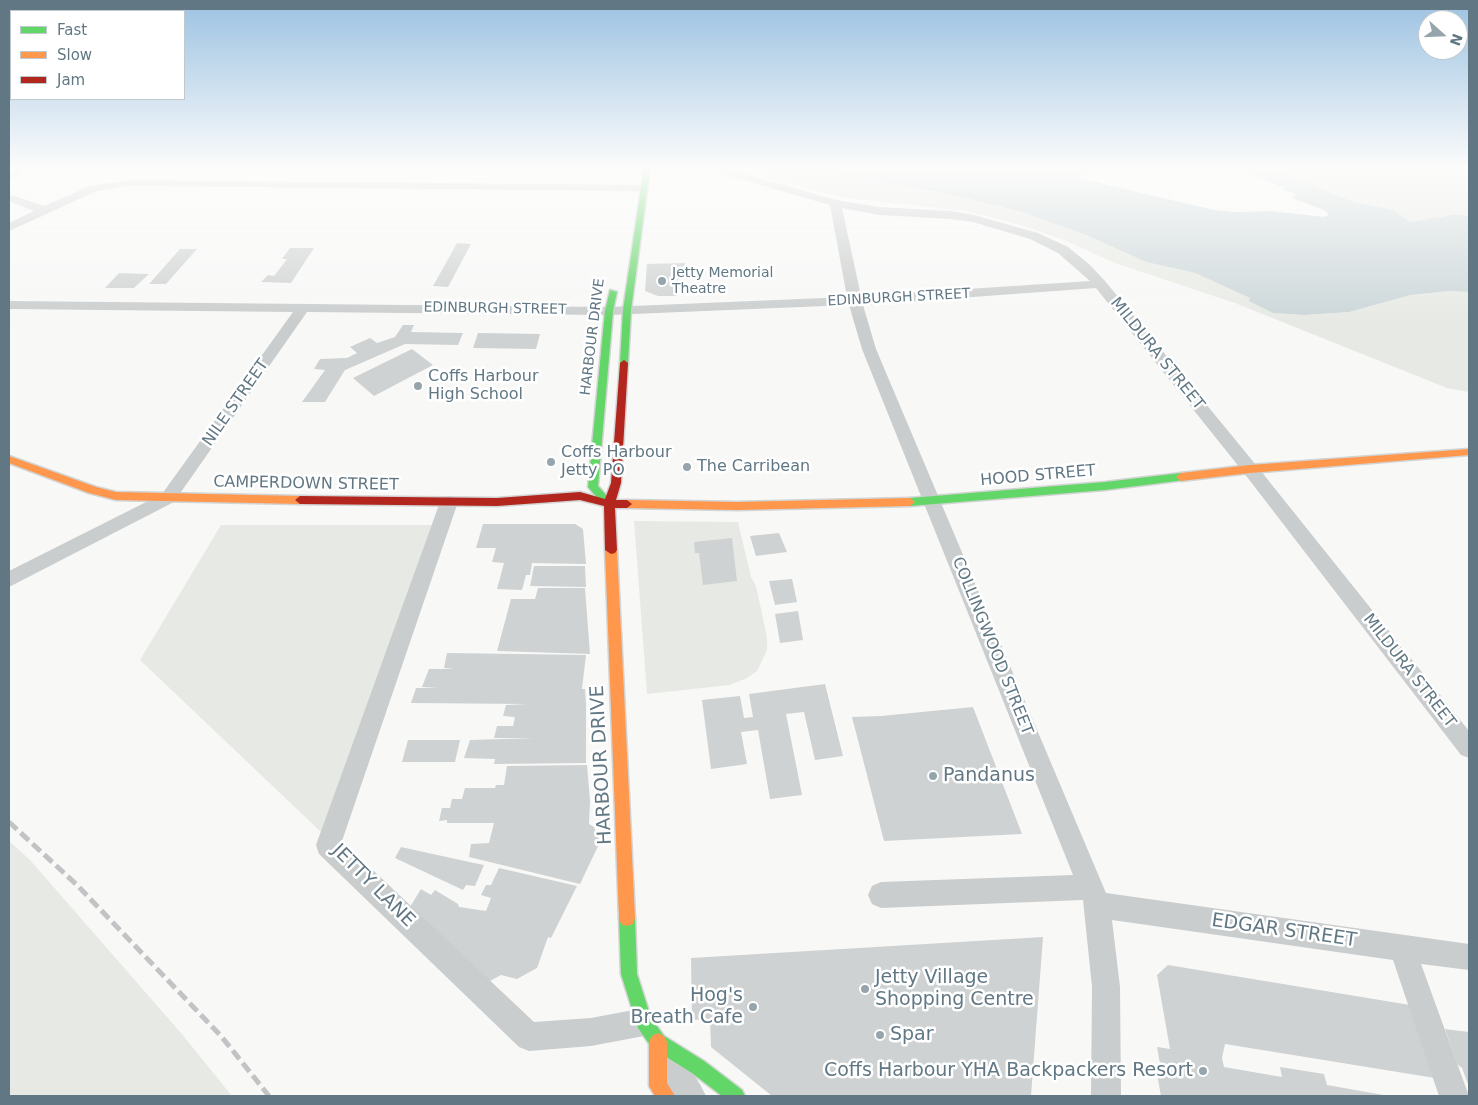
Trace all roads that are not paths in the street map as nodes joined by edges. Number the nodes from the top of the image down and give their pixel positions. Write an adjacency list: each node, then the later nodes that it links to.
1 (24, 220): 5 (street)
2 (639, 220): 11 (street, HARBOUR DRIVE)
3 (838, 220): 8 (street, COLLINGWOOD STREET)
4 (976, 220): 7 (street, MILDURA STREET)
5 (9, 227)
6 (614, 284): 12 (street, HARBOUR DRIVE)
7 (1100, 284): 8 (street, EDINBURGH STREET); 15 (street, MILDURA STREET)
8 (855, 302): 11 (street, EDINBURGH STREET); 18 (street, COLLINGWOOD STREET)
9 (9, 305): 10 (street, EDINBURGH STREET)
10 (304, 307): 12 (street, EDINBURGH STREET); 16 (street, NILE STREET)
11 (627, 310): 12 (street, EDINBURGH STREET); 19 (street, HARBOUR DRIVE)
12 (609, 311): 19 (street, HARBOUR DRIVE)
13 (1469, 452): 15 (street, HOOD STREET)
14 (9, 459): 16 (street, CAMPERDOWN STREET)
15 (1250, 468): 18 (street, HOOD STREET); 21 (street, MILDURA STREET)
16 (168, 498): 17 (street, CAMPERDOWN STREET); 20 (street)
17 (449, 502): 19 (street, CAMPERDOWN STREET); 26 (street, JETTY LANE)
18 (933, 502): 19 (street, HOOD STREET); 23 (street, COLLINGWOOD STREET)
19 (609, 504): 26 (street, HARBOUR DRIVE)
20 (9, 580)
21 (1469, 748)
22 (881, 895): 23 (street, EDGAR STREET)
23 (1094, 896): 24 (street, EDGAR STREET); 30 (street, COLLINGWOOD STREET)
24 (1402, 948): 25 (street, EDGAR STREET); 31 (street)
25 (1469, 957)
26 (651, 1032): 27 (street, HARBOUR DRIVE); 28 (street); 29 (street)
27 (661, 1093)
28 (691, 1096)
29 (736, 1096)
30 (1106, 1096)
31 (1454, 1096)

